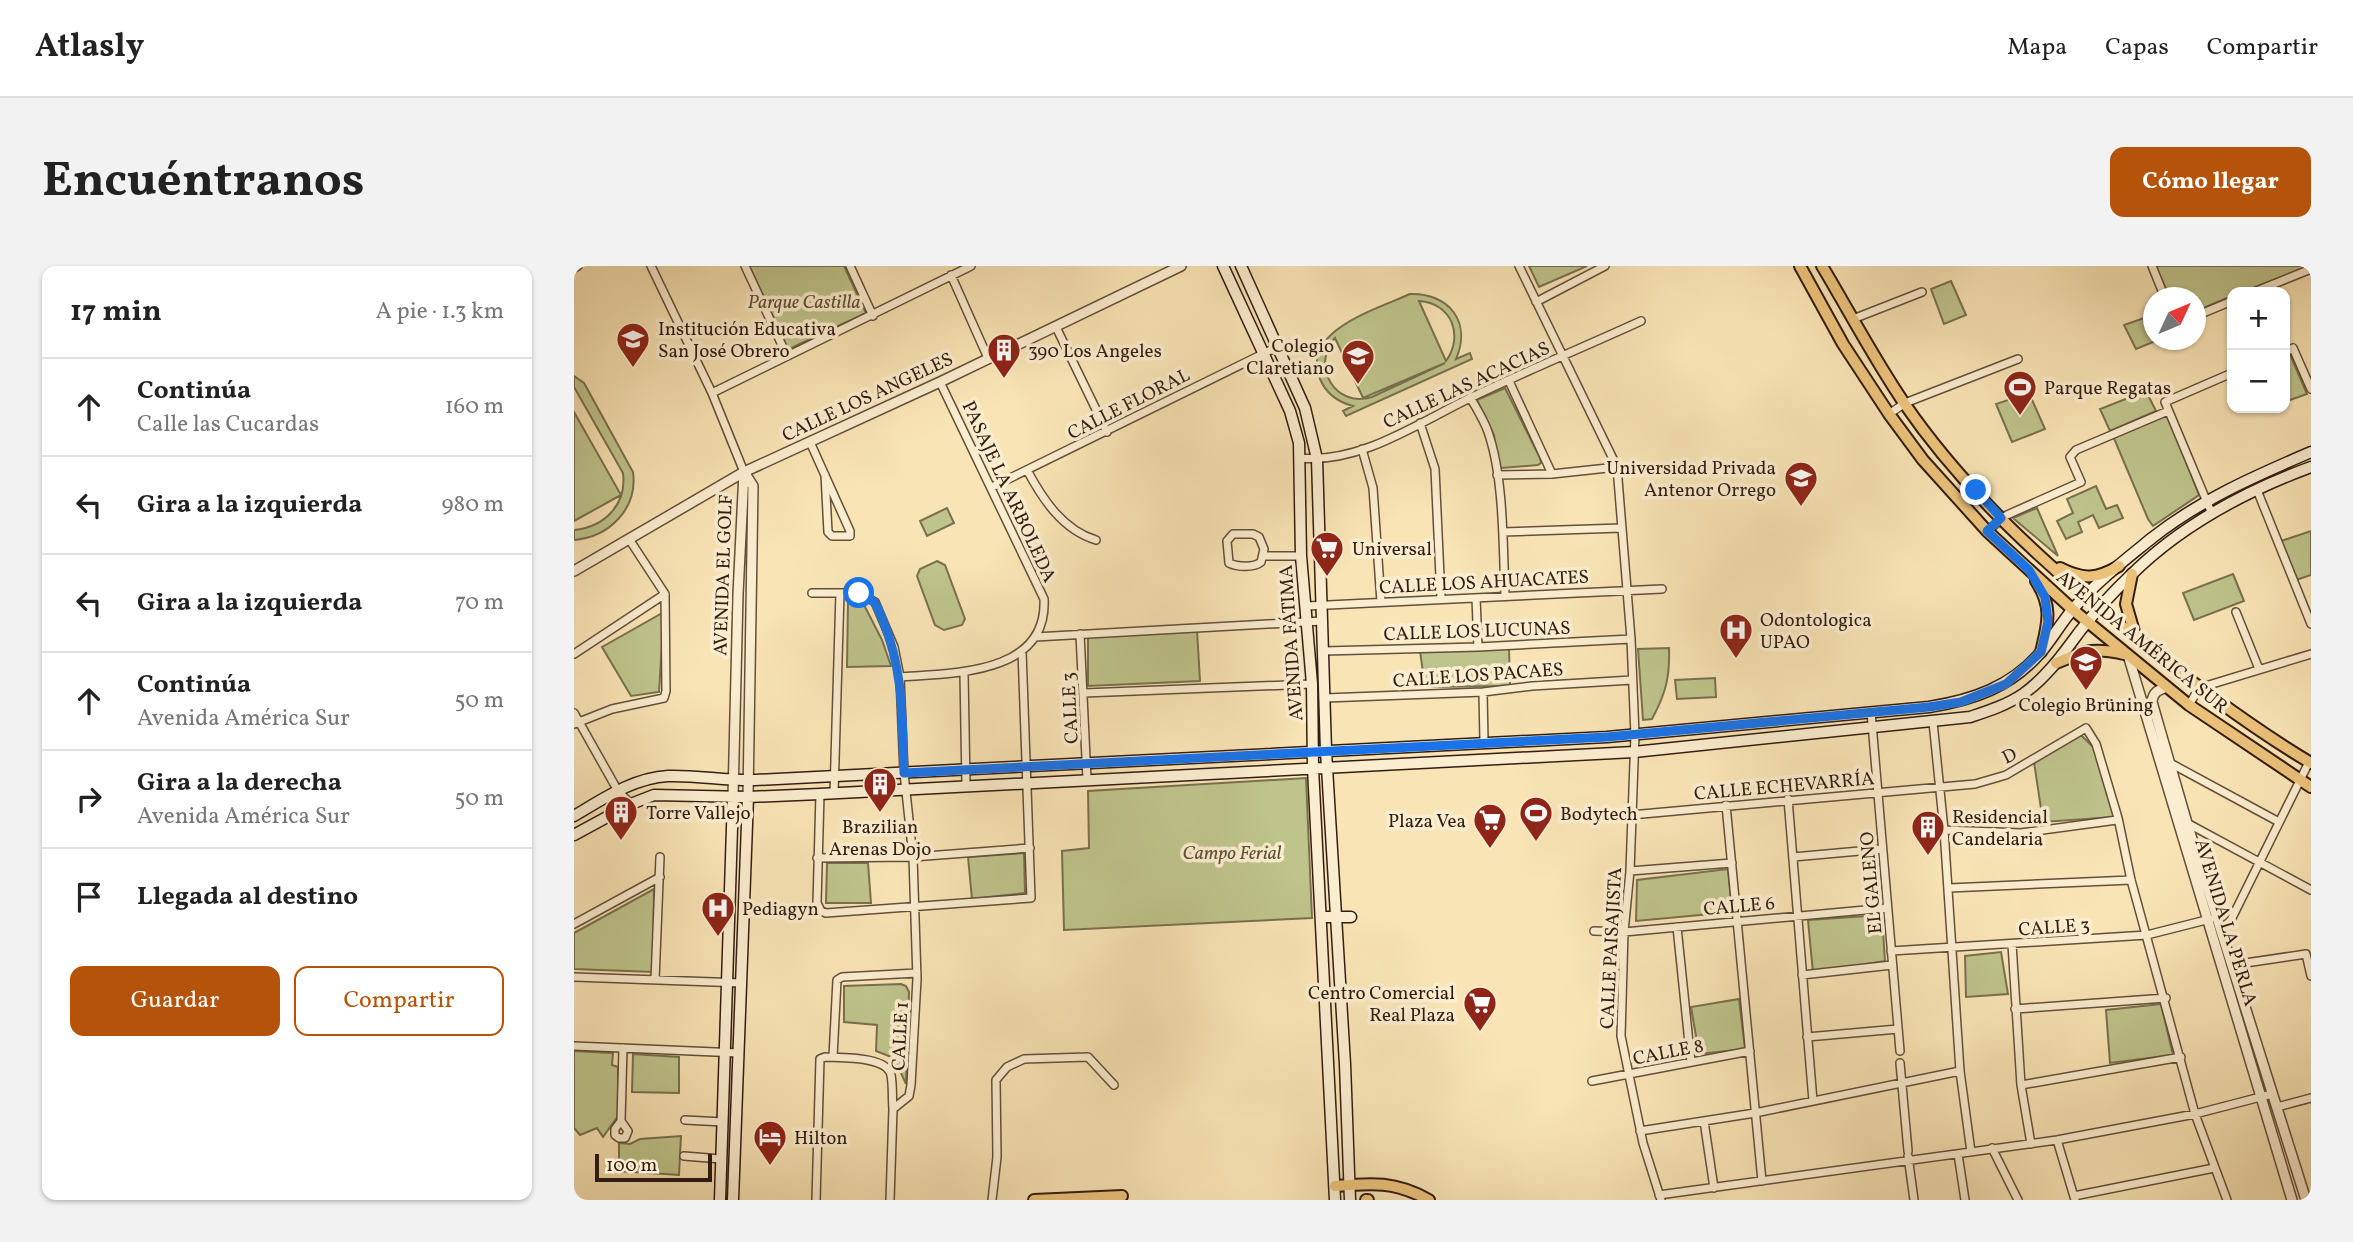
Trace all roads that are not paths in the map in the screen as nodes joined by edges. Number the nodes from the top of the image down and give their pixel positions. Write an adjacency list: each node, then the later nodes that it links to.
1 (652, 266): 36 (street)
2 (745, 266): 28 (street)
3 (850, 266): 21 (street)
4 (971, 266): 14 (street)
5 (1181, 266): 24 (street, CALLE LOS ANGELES)
6 (1223, 266): 27 (main road, AVENIDA FÁTIMA)
7 (1241, 266): 25 (main road, AVENIDA FÁTIMA)
8 (1519, 266): 18 (street)
9 (1605, 266): 18 (street)
10 (1800, 266): 40 (main road, AVENIDA AMÉRICA SUR)
11 (2152, 266): 15 (street)
12 (1827, 267): 22 (main road, AVENIDA AMÉRICA SUR)
13 (2311, 269): 16 (street)
14 (951, 275): 21 (street); 30 (street)
15 (2161, 287)
16 (2266, 287)
17 (1922, 292): 22 (street)
18 (1536, 302): 29 (street)
19 (2227, 303): 20 (street)
20 (2206, 313)
21 (873, 316): 28 (street)
22 (1853, 319): 38 (main road, AVENIDA AMÉRICA SUR)
23 (1641, 321): 29 (street, CALLE LAS ACACIAS)
24 (1056, 327): 30 (street, CALLE LOS ANGELES); 42 (street)
25 (1277, 347): 27 (street, CALLE FLORAL); 47 (main road, AVENIDA FÁTIMA)
26 (2289, 350): 35 (street)
27 (1265, 352): 42 (street, CALLE FLORAL); 46 (main road, AVENIDA FÁTIMA)
28 (787, 356): 36 (street)
29 (1563, 357): 33 (street, CALLE LAS ACACIAS); 48 (street)
30 (988, 358): 34 (street, CALLE LOS ANGELES)
31 (2018, 359): 38 (street)
32 (2227, 375): 39 (street)
33 (1509, 381): 37 (street, CALLE LAS ACACIAS); 52 (street)
34 (940, 382): 43 (street, CALLE LOS ANGELES); 55 (street, PASAJE LA ARBOLEDA)
35 (2311, 389)
36 (712, 393): 51 (street)
37 (1471, 397): 41 (street, CALLE LAS ACACIAS); 54 (street)
38 (1905, 404): 40 (street); 59 (main road, AVENIDA AMÉRICA SUR)
39 (2168, 411): 57 (street); 59 (street)
40 (1889, 414): 61 (main road, AVENIDA AMÉRICA SUR)
41 (1420, 424): 44 (street, CALLE LAS ACACIAS); 81 (street)
42 (1107, 432): 50 (street, CALLE FLORAL)
43 (810, 442): 51 (street, CALLE LOS ANGELES); 53 (street)
44 (1362, 449): 47 (street, CALLE LAS ACACIAS); 83 (street)
45 (2311, 452): 57 (main road)
46 (1300, 458): 47 (street, CALLE LAS ACACIAS); 66 (main road, AVENIDA FÁTIMA)
47 (1317, 459): 85 (main road, AVENIDA FÁTIMA)
48 (1617, 467): 52 (street); 60 (street, CALLE PAISAJISTA)
49 (2311, 467): 56 (main road)
50 (1027, 470): 55 (street, CALLE FLORAL); 64 (street)
51 (744, 472): 63 (street, CALLE LOS ANGELES); 74 (street, AVENIDA EL GOLF); 78 (street, AVENIDA EL GOLF)
52 (1552, 474): 54 (street)
53 (825, 475): 53 (street)
54 (1497, 475): 62 (street)
55 (992, 487): 94 (street, PASAJE LA ARBOLEDA)
56 (2257, 491): 58 (main road); 92 (street)
57 (2207, 502): 58 (street); 68 (main road)
58 (2212, 514): 71 (main road)
59 (2001, 518): 61 (street); 67 (main road, AVENIDA AMÉRICA SUR)
60 (1621, 528): 62 (street); 73 (street, CALLE PAISAJISTA)
61 (1987, 531): 69 (main road, AVENIDA AMÉRICA SUR)
62 (1503, 532): 79 (street)
63 (629, 539): 70 (street, CALLE LOS ANGELES); 77 (street)
64 (1096, 540)
65 (1264, 556): 65 (street); 66 (street)
66 (1301, 556): 84 (main road, AVENIDA FÁTIMA)
67 (2045, 561): 68 (main road); 80 (main road, AVENIDA AMÉRICA SUR)
68 (2119, 566): 80 (main road)
69 (2029, 570): 87 (main road, AVENIDA AMÉRICA SUR); 100 (main road)
70 (574, 571)
71 (2132, 574): 86 (main road); 95 (main road)
72 (1662, 589): 73 (street, CALLE LOS AHUACATES)
73 (1626, 590): 79 (street, CALLE LOS AHUACATES); 96 (street, CALLE PAISAJISTA)
74 (752, 593): 78 (street); 142 (street, AVENIDA EL GOLF)
75 (812, 593): 76 (street)
76 (840, 593): 107 (street, CALLE 1); 139 (street)
77 (666, 594): 101 (street); 117 (street)
78 (738, 594): 141 (street, AVENIDA EL GOLF)
79 (1505, 596): 82 (street, CALLE LOS AHUACATES)
80 (2085, 596): 86 (main road, AVENIDA AMÉRICA SUR); 87 (main road)
81 (1441, 598): 82 (street, CALLE LOS AHUACATES); 83 (street, CALLE LOS AHUACATES)
82 (1476, 598): 97 (street)
83 (1381, 602): 85 (street, CALLE LOS AHUACATES)
84 (1307, 606): 85 (street, CALLE LOS AHUACATES); 89 (main road, AVENIDA FÁTIMA)
85 (1322, 606): 90 (main road, AVENIDA FÁTIMA)
86 (2099, 608): 91 (main road); 95 (main road, AVENIDA AMÉRICA SUR)
87 (2072, 610): 91 (main road, AVENIDA AMÉRICA SUR); 100 (main road)
88 (2236, 612): 105 (street)
89 (1308, 621): 90 (street); 93 (street); 109 (main road, AVENIDA FÁTIMA)
90 (1322, 621): 99 (main road, AVENIDA FÁTIMA)
91 (2087, 622): 103 (main road, AVENIDA AMÉRICA SUR); 104 (main road)
92 (2311, 624)
93 (1080, 634): 94 (street); 112 (street, CALLE 3)
94 (1035, 637): 98 (street, PASAJE LA ARBOLEDA)
95 (2136, 638): 111 (main road, AVENIDA AMÉRICA SUR)
96 (1631, 639): 97 (street, CALLE LOS LUCUNAS); 108 (street, CALLE PAISAJISTA)
97 (1478, 647): 99 (street, CALLE LOS LUCUNAS)
98 (1022, 651): 106 (street, PASAJE LA ARBOLEDA); 134 (street)
99 (1324, 651): 114 (main road, AVENIDA FÁTIMA)
100 (2041, 652): 104 (main road); 116 (main road)
101 (574, 654)
102 (2311, 654): 105 (street)
103 (2128, 655): 104 (main road); 110 (main road, AVENIDA AMÉRICA SUR); 158 (street, AVENIDA LA PERLA)
104 (2056, 663): 118 (main road)
105 (2259, 669): 111 (street)
106 (964, 673): 107 (street, PASAJE LA ARBOLEDA); 137 (street)
107 (900, 677): 138 (street, CALLE 1)
108 (1632, 680): 113 (street, CALLE LOS PACAES); 120 (street, CALLE PAISAJISTA)
109 (1312, 684): 112 (street); 125 (main road, AVENIDA FÁTIMA)
110 (2167, 687): 115 (main road, AVENIDA AMÉRICA SUR); 130 (street, AVENIDA LA PERLA)
111 (2199, 688): 115 (street); 131 (main road, AVENIDA AMÉRICA SUR)
112 (1084, 692): 132 (street, CALLE 3)
113 (1483, 692): 114 (street, CALLE LOS PACAES); 123 (street)
114 (1325, 698): 126 (main road, AVENIDA FÁTIMA)
115 (2189, 705): 144 (main road, AVENIDA AMÉRICA SUR)
116 (1871, 712): 119 (street, EL GALENO); 120 (main road)
117 (575, 719): 148 (street)
118 (1933, 722): 119 (main road); 146 (street)
119 (1873, 729): 127 (main road); 149 (street, EL GALENO)
120 (1635, 734): 121 (main road); 127 (street, CALLE PAISAJISTA)
121 (1607, 737): 122 (main road); 129 (main road)
122 (1554, 738): 123 (main road); 128 (main road)
123 (1484, 741): 124 (main road)
124 (1374, 748): 126 (main road); 133 (main road)
125 (1314, 751): 126 (main road); 132 (main road); 136 (main road, AVENIDA FÁTIMA)
126 (1326, 751): 135 (main road, AVENIDA FÁTIMA)
127 (1634, 752): 129 (main road); 157 (street, CALLE PAISAJISTA)
128 (1552, 755): 129 (main road); 133 (main road)
129 (1577, 755)
130 (2170, 763): 161 (street); 162 (street, AVENIDA LA PERLA)
131 (2310, 763): 144 (street)
132 (1087, 764): 134 (main road); 140 (street, CALLE 3)
133 (1374, 764): 135 (main road)
134 (1026, 765): 137 (main road); 143 (street)
135 (1327, 766): 136 (main road); 181 (main road, AVENIDA FÁTIMA)
136 (1313, 768): 140 (main road); 185 (main road, AVENIDA FÁTIMA)
137 (965, 770): 138 (main road); 145 (street)
138 (904, 773): 139 (main road); 147 (street, CALLE 1)
139 (834, 776): 142 (main road); 150 (street)
140 (1087, 779): 143 (main road)
141 (733, 780): 142 (main road); 148 (main road); 152 (street, AVENIDA EL GOLF)
142 (748, 780): 153 (street, AVENIDA EL GOLF)
143 (1027, 782): 145 (main road); 165 (street)
144 (2306, 784): 161 (street)
145 (966, 785): 147 (main road)
146 (1940, 789): 149 (street, CALLE ECHEVARRÍA); 160 (street, D); 163 (street)
147 (907, 790): 150 (main road); 168 (street, CALLE 1)
148 (618, 791): 155 (street); 159 (main road)
149 (1878, 792): 154 (street, CALLE ECHEVARRÍA); 166 (street, EL GALENO)
150 (834, 793): 151 (main road)
151 (820, 794): 153 (main road); 170 (street)
152 (733, 797): 153 (main road); 155 (main road); 183 (main road, AVENIDA EL GOLF)
153 (748, 797): 184 (main road, AVENIDA EL GOLF)
154 (1788, 799): 156 (street, CALLE ECHEVARRÍA); 169 (street)
155 (631, 804): 164 (main road)
156 (1726, 805): 157 (street, CALLE ECHEVARRÍA); 171 (street)
157 (1631, 815): 173 (street, CALLE PAISAJISTA)
158 (2176, 815): 162 (street); 186 (street, AVENIDA LA PERLA)
159 (574, 816)
160 (2118, 820): 163 (street); 175 (street)
161 (2279, 822): 172 (street)
162 (2187, 823): 172 (street); 186 (street, AVENIDA LA PERLA)
163 (1944, 830): 176 (street)
164 (574, 835)
165 (1030, 848): 168 (street); 178 (street)
166 (1882, 849): 169 (street); 179 (street, EL GALENO)
167 (660, 857): 174 (street)
168 (913, 857): 170 (street); 178 (street, CALLE 1)
169 (1793, 857): 180 (street)
170 (817, 858): 178 (street)
171 (1732, 863): 173 (street); 187 (street)
172 (2259, 863): 177 (street); 190 (street)
173 (1630, 871): 192 (street, CALLE PAISAJISTA)
174 (660, 877): 188 (street); 203 (street)
175 (2131, 880): 176 (street); 193 (street)
176 (1949, 888): 195 (street)
177 (2311, 890)
178 (915, 907): 199 (street, CALLE 1)
179 (1887, 908): 180 (street, CALLE 6); 196 (street, EL GALENO)
180 (1797, 916): 187 (street, CALLE 6); 200 (street)
181 (1336, 917): 182 (main road); 185 (main road); 221 (main road, AVENIDA FÁTIMA)
182 (1351, 917)
183 (729, 918): 184 (main road); 205 (main road, AVENIDA EL GOLF)
184 (743, 918): 204 (main road, AVENIDA EL GOLF)
185 (1321, 918): 220 (main road, AVENIDA FÁTIMA)
186 (2211, 918): 190 (street, AVENIDA LA PERLA); 193 (street, CALLE 3); 229 (street, AVENIDA LA PERLA)
187 (1738, 921): 189 (street, CALLE 6); 212 (street)
188 (574, 924)
189 (1677, 927): 192 (street, CALLE 6); 218 (street)
190 (2220, 927): 198 (street, AVENIDA LA PERLA)
191 (1594, 931): 192 (street, CALLE 6)
192 (1624, 932): 223 (street, CALLE PAISAJISTA)
193 (2147, 935): 194 (street, CALLE 3); 206 (street)
194 (2012, 944): 195 (street, CALLE 3); 207 (street)
195 (1953, 947): 196 (street, CALLE 3); 222 (street)
196 (1891, 951): 197 (street, EL GALENO)
197 (1892, 965): 200 (street); 208 (street, EL GALENO)
198 (2232, 965): 201 (street); 228 (street, AVENIDA LA PERLA)
199 (917, 973): 216 (street); 233 (street, CALLE 1)
200 (1802, 975): 209 (street)
201 (2311, 975)
202 (574, 977): 203 (street)
203 (654, 981): 205 (street)
204 (741, 983): 205 (street); 215 (main road, AVENIDA EL GOLF)
205 (727, 984): 214 (main road, AVENIDA EL GOLF)
206 (2166, 998): 207 (street); 217 (street)
207 (2015, 1009): 227 (street)
208 (1898, 1029): 209 (street); 213 (street, EL GALENO)
209 (1807, 1037): 231 (street)
210 (574, 1046): 211 (street)
211 (623, 1048): 214 (street); 237 (street)
212 (1750, 1051): 218 (street, CALLE 8); 234 (street)
213 (1900, 1051)
214 (726, 1053): 215 (street); 239 (main road, AVENIDA EL GOLF)
215 (739, 1053): 258 (main road, AVENIDA EL GOLF)
216 (833, 1057): 233 (street); 259 (street)
217 (2181, 1057): 227 (street); 235 (street)
218 (1691, 1062): 223 (street, CALLE 8)
219 (1900, 1063): 225 (street)
220 (1329, 1064): 221 (main road); 252 (main road, AVENIDA FÁTIMA)
221 (1345, 1064): 251 (main road, AVENIDA FÁTIMA)
222 (1960, 1071): 225 (street); 244 (street)
223 (1629, 1075): 224 (street, CALLE 8); 240 (street, CALLE PAISAJISTA)
224 (1592, 1081)
225 (1902, 1082): 231 (street); 246 (street)
226 (1114, 1085): 261 (street)
227 (2021, 1085): 242 (street)
228 (2272, 1094): 229 (street); 232 (street, AVENIDA LA PERLA)
229 (2261, 1096): 235 (street); 270 (street, AVENIDA LA PERLA)
230 (2311, 1098): 232 (street)
231 (1813, 1101): 234 (street)
232 (2277, 1107): 271 (street, AVENIDA LA PERLA)
233 (892, 1108): 260 (street)
234 (1755, 1113): 238 (street); 250 (street)
235 (2195, 1114): 241 (street); 249 (street)
236 (685, 1120): 239 (street)
237 (621, 1121)
238 (1704, 1121): 240 (street); 253 (street)
239 (723, 1122): 248 (main road, AVENIDA EL GOLF)
240 (1640, 1131): 255 (street, CALLE PAISAJISTA)
241 (2057, 1140): 242 (street); 256 (street)
242 (2031, 1144): 243 (street)
243 (1992, 1148): 244 (street); 268 (street)
244 (1971, 1152): 245 (street)
245 (1958, 1154): 246 (street); 267 (street)
246 (1908, 1155): 250 (street); 266 (street)
247 (684, 1156): 248 (street)
248 (721, 1159): 257 (main road, AVENIDA EL GOLF)
249 (2214, 1168): 256 (street); 269 (street)
250 (1762, 1181): 253 (street)
251 (1350, 1184): 252 (main road); 264 (main road, AVENIDA FÁTIMA); 265 (main road)
252 (1335, 1186): 263 (main road, AVENIDA FÁTIMA)
253 (1714, 1188): 255 (street)
254 (1122, 1196): 262 (main road)
255 (1660, 1198)
256 (2075, 1198)
257 (720, 1200)
258 (733, 1200)
259 (816, 1200)
260 (890, 1200)
261 (992, 1200)
262 (1034, 1200)
263 (1335, 1200)
264 (1350, 1200)
265 (1429, 1200)
266 (1914, 1200)
267 (1965, 1200)
268 (2018, 1200)
269 (2227, 1200)
270 (2292, 1200)
271 (2306, 1200)

